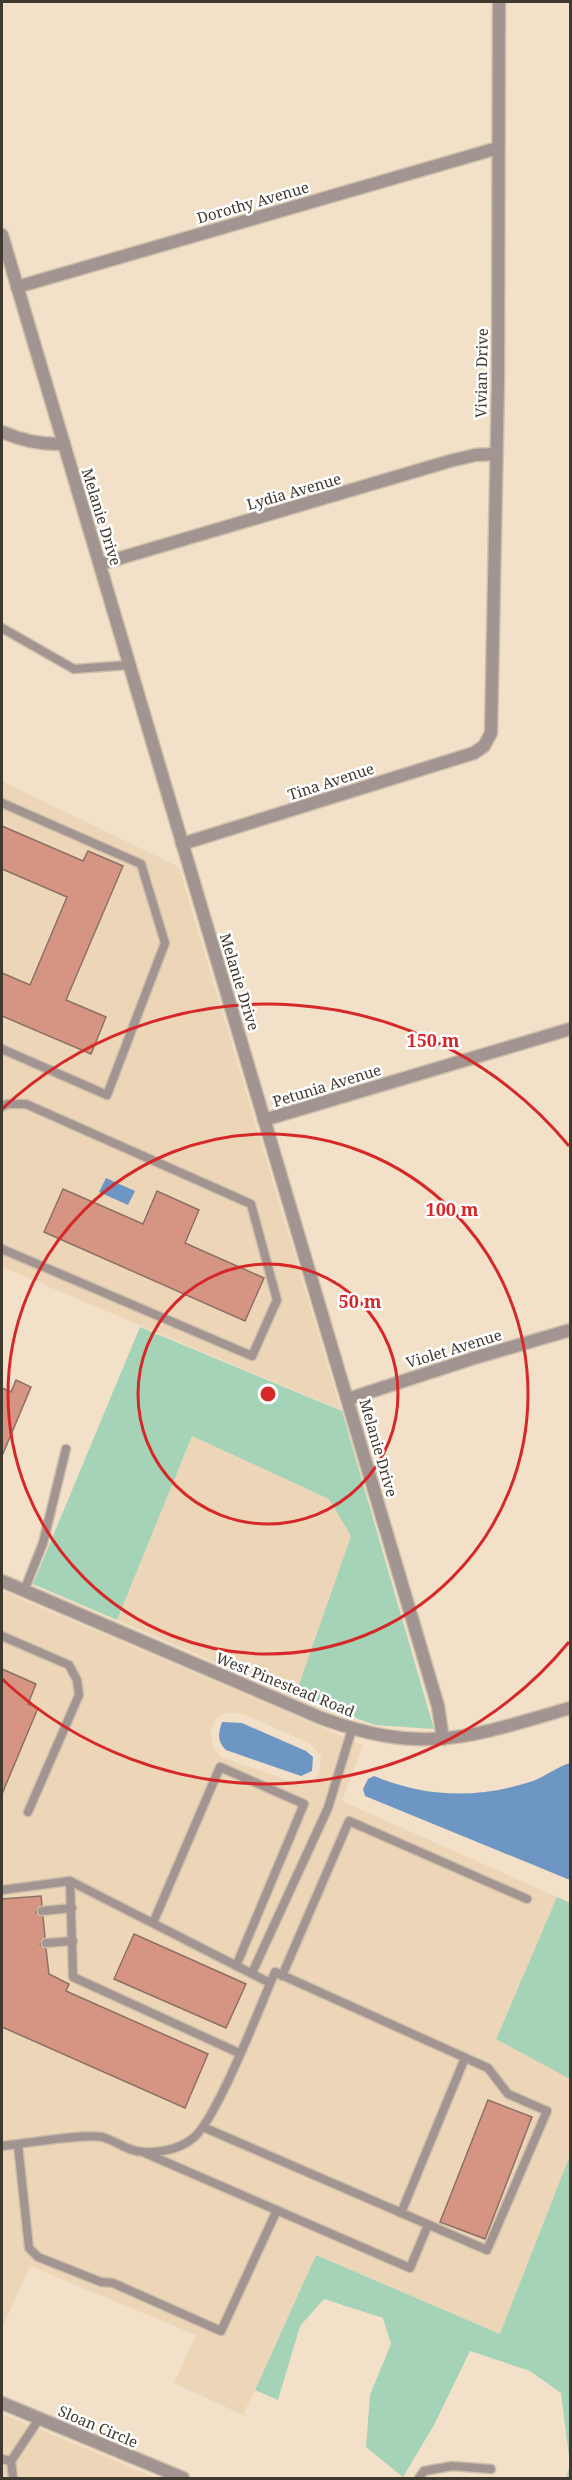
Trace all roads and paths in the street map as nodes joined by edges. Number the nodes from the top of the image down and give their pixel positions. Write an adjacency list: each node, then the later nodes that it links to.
1 (499, 2): 2 (street, Vivian Drive)
2 (498, 148): 4 (street, Dorothy Avenue); 7 (street, Vivian Drive)
3 (2, 235): 4 (street, Melanie Drive)
4 (17, 287): 6 (street, Melanie Drive)
5 (2, 432): 6 (street)
6 (64, 444): 8 (street, Melanie Drive)
7 (496, 454): 8 (street, Lydia Avenue); 11 (street, Vivian Drive)
8 (100, 564): 10 (street, Melanie Drive)
9 (2, 628): 10 (lane)
10 (129, 665): 13 (street, Melanie Drive)
11 (486, 743): 13 (street, Tina Avenue)
12 (2, 803): 15 (lane)
13 (182, 844): 17 (street, Melanie Drive)
14 (570, 1029): 17 (street, Petunia Avenue)
15 (2, 1049)
16 (2, 1107): 18 (lane)
17 (264, 1120): 20 (street, Melanie Drive)
18 (2, 1249)
19 (570, 1330): 20 (street, Violet Avenue)
20 (348, 1399): 27 (street, Melanie Drive)
21 (66, 1449): 23 (lane)
22 (2, 1581): 23 (street, West Pinestead Road)
23 (24, 1591): 26 (street, West Pinestead Road)
24 (2, 1636): 28 (lane)
25 (570, 1707): 27 (street, West Pinestead Road)
26 (352, 1729): 27 (street, West Pinestead Road); 38 (lane)
27 (443, 1739)
28 (28, 1812)
29 (70, 1881): 30 (lane); 32 (lane); 34 (lane)
30 (2, 1890)
31 (527, 1899): 39 (lane)
32 (72, 1908): 33 (lane); 35 (lane)
33 (42, 1911)
34 (153, 1923): 37 (lane); 37 (lane)
35 (73, 1941): 36 (lane); 41 (lane)
36 (46, 1943)
37 (236, 1966): 38 (lane)
38 (252, 1973): 40 (lane)
39 (282, 1976): 40 (lane); 42 (lane)
40 (270, 1983): 41 (lane)
41 (239, 2053): 43 (lane)
42 (465, 2058): 48 (lane); 49 (lane)
43 (203, 2127): 46 (lane); 48 (lane)
44 (18, 2145): 45 (lane); 46 (lane); 47 (lane)
45 (2, 2146)
46 (144, 2152): 47 (lane)
47 (277, 2210): 49 (lane)
48 (401, 2213): 49 (lane)
49 (428, 2224)
50 (2, 2403): 51 (street, Sloan Circle)
51 (39, 2419): 52 (lane); 55 (street, Sloan Circle)
52 (6, 2460): 54 (lane)
53 (491, 2469): 56 (lane)
54 (13, 2478)
55 (183, 2478)
56 (418, 2478)

